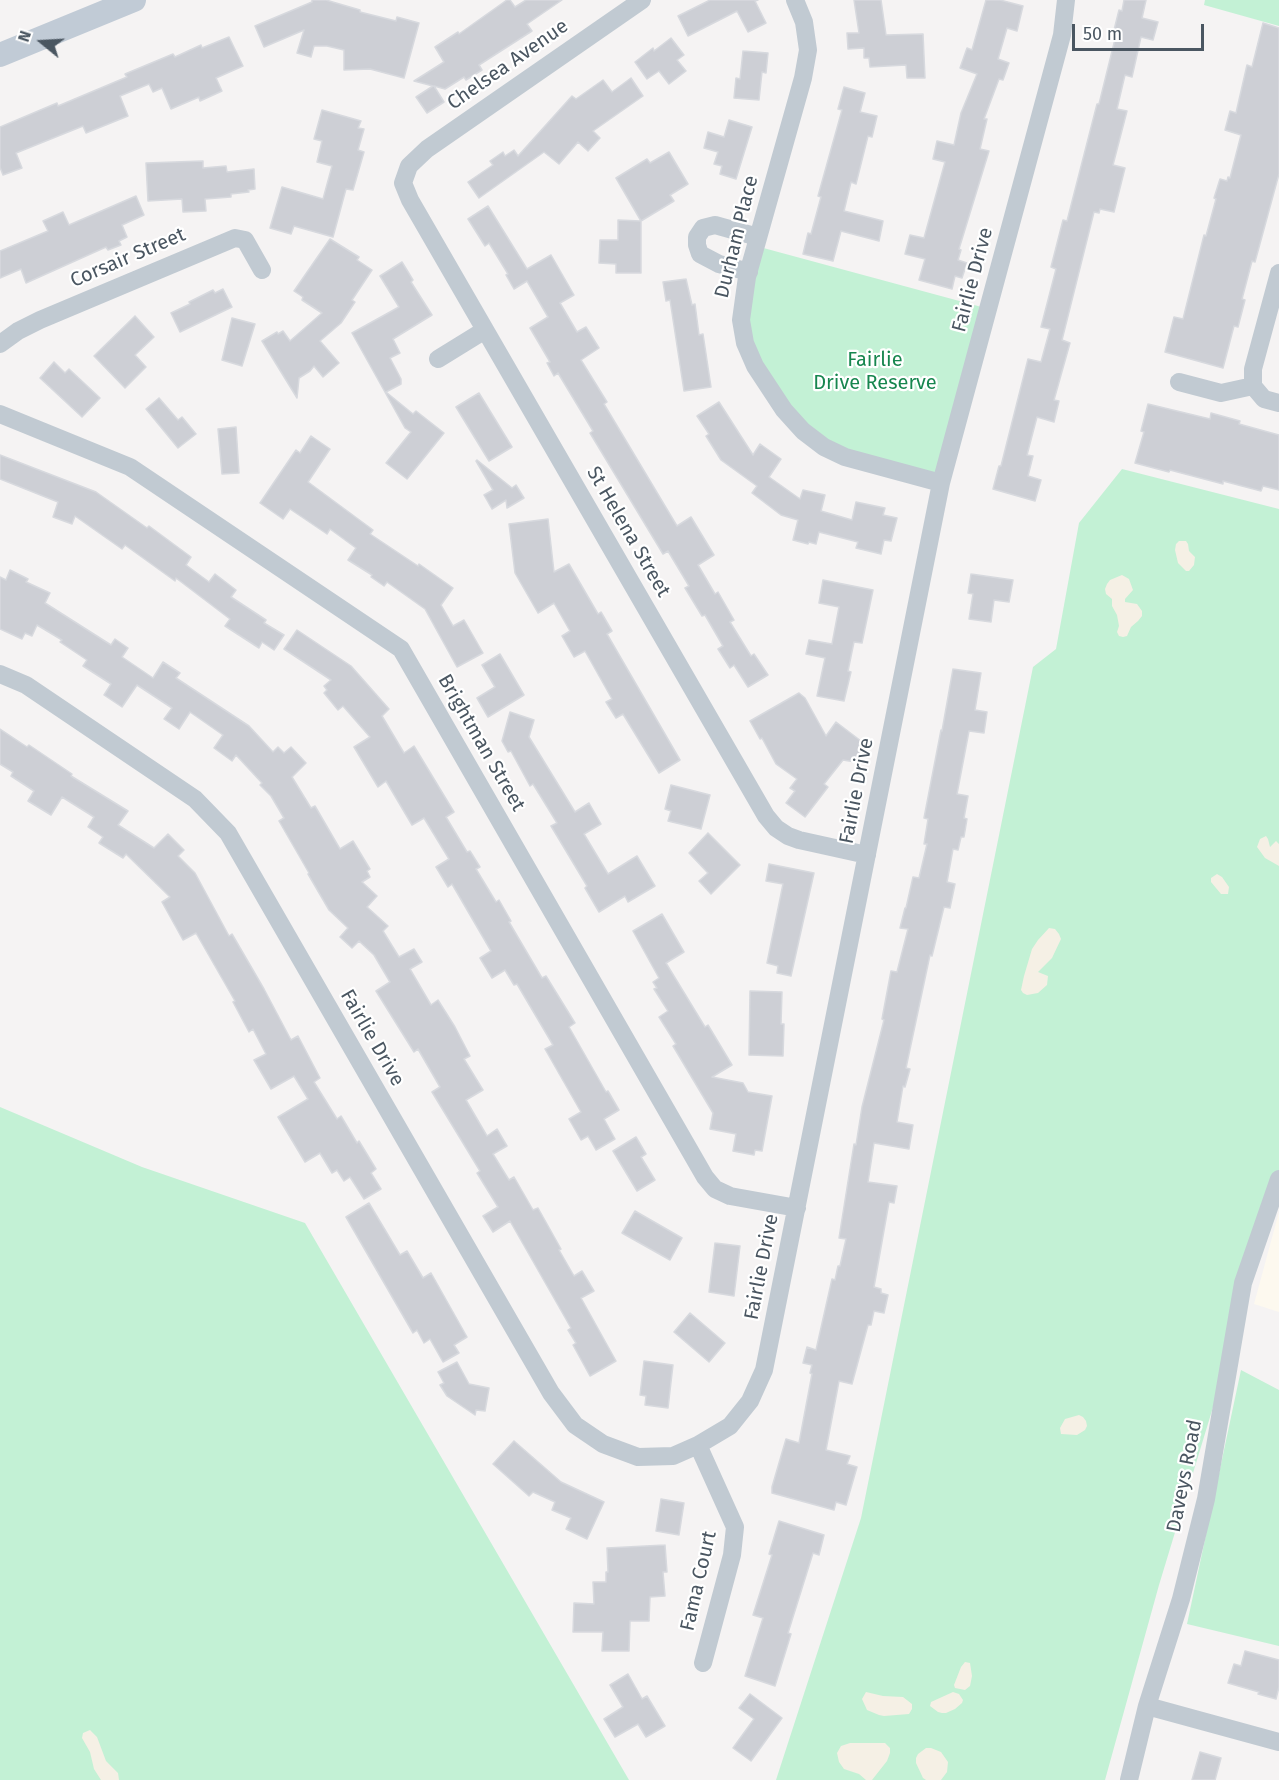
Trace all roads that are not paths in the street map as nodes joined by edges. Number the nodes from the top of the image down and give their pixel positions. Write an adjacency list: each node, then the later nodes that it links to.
1 (134, 0): 5 (main road)
2 (642, 0): 6 (street, Chelsea Avenue)
3 (795, 0): 7 (street, Durham Place)
4 (1066, 0): 18 (street, Fairlie Drive)
5 (0, 55)
6 (405, 173): 11 (street, St Helena Street)
7 (758, 237): 9 (street, Durham Place); 9 (street)
8 (262, 270): 12 (street, Corsair Street)
9 (748, 272): 18 (street, Durham Place)
10 (1279, 273): 15 (street)
11 (485, 330): 13 (street); 20 (street, St Helena Street)
12 (0, 344)
13 (438, 359)
14 (1179, 382): 15 (street)
15 (1253, 386): 16 (street)
16 (1279, 403)
17 (0, 414): 22 (street, Brightman Street)
18 (941, 483): 20 (street, Fairlie Drive)
19 (0, 674): 23 (street, Fairlie Drive)
20 (867, 855): 22 (street, Fairlie Drive)
21 (1279, 1179): 25 (street, Daveys Road)
22 (797, 1208): 23 (street, Fairlie Drive)
23 (698, 1445): 24 (street, Fama Court)
24 (703, 1663)
25 (1147, 1706): 26 (street); 27 (street, Daveys Road)
26 (1279, 1742)
27 (1129, 1780)

